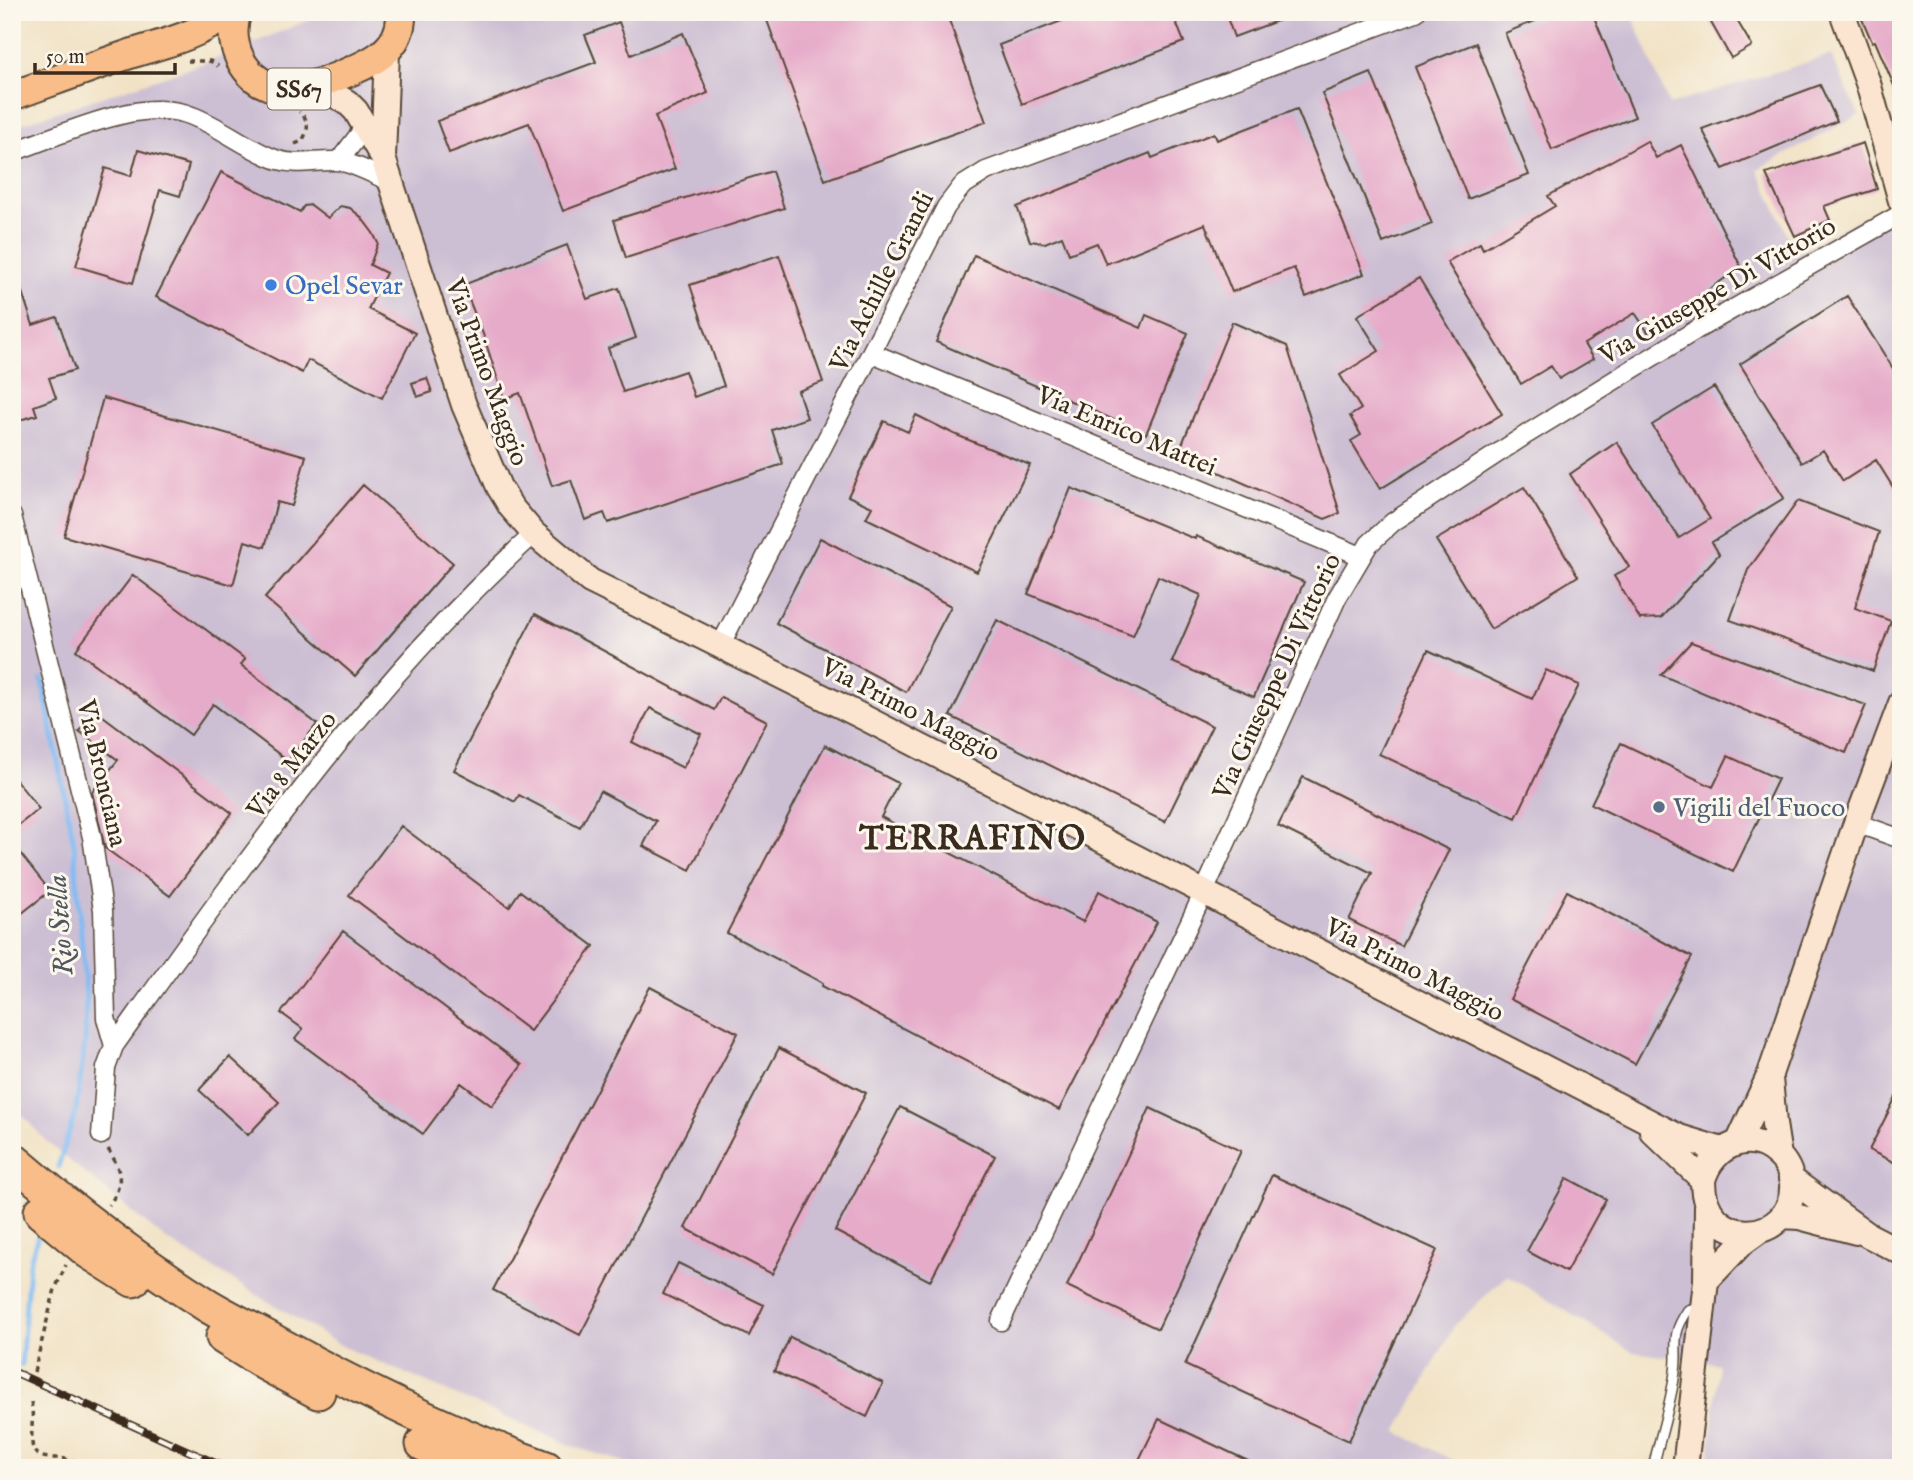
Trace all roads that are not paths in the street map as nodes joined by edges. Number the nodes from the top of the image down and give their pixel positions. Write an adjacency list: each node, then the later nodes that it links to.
1 (230, 12): 7 (main road, SS67)
2 (237, 12): 8 (main road, SS67)
3 (1416, 12): 18 (street, Via Achille Grandi)
4 (1842, 12): 16 (main road)
5 (402, 14): 6 (main road)
6 (387, 51): 9 (main road, SS67); 13 (main road, Via Primo Maggio)
7 (177, 52): 8 (main road, SS67); 10 (main road, SS67)
8 (235, 69): 9 (main road, SS67)
9 (316, 85): 11 (main road, Via Primo Maggio)
10 (12, 96)
11 (365, 127): 13 (main road, Via Primo Maggio); 14 (street)
12 (12, 152): 14 (street)
13 (383, 158): 15 (main road, Via Primo Maggio)
14 (339, 161): 15 (street)
15 (391, 182): 20 (main road, Via Primo Maggio)
16 (1901, 201)
17 (1901, 214): 21 (street, Via Giuseppe Di Vittorio)
18 (873, 353): 21 (street, Via Enrico Mattei); 22 (street, Via Achille Grandi)
19 (12, 516): 27 (street, Via Bronciana)
20 (534, 534): 22 (main road, Via Primo Maggio); 27 (street, Via 8 Marzo)
21 (1362, 556): 26 (street, Via Giuseppe Di Vittorio)
22 (720, 646): 26 (main road, Via Primo Maggio)
23 (1901, 703): 24 (main road)
24 (1856, 823): 25 (street); 28 (main road)
25 (1901, 839)
26 (1203, 894): 29 (main road, Via Primo Maggio); 44 (street, Via Giuseppe Di Vittorio)
27 (114, 1046): 30 (street)
28 (1770, 1074): 31 (main road); 32 (main road)
29 (1631, 1113): 31 (main road, Via Primo Maggio); 35 (main road, Via Primo Maggio)
30 (101, 1135)
31 (1730, 1146): 32 (main road, Via Primo Maggio); 35 (main road)
32 (1779, 1156): 34 (main road)
33 (12, 1159): 46 (highway)
34 (1791, 1179): 38 (main road); 40 (main road)
35 (1703, 1180): 37 (main road)
36 (12, 1188): 45 (highway)
37 (1707, 1208): 39 (main road); 42 (main road)
38 (1782, 1216): 39 (main road); 40 (main road)
39 (1759, 1230): 42 (main road)
40 (1868, 1235): 41 (main road)
41 (1901, 1252)
42 (1706, 1281): 43 (main road)
43 (1703, 1306): 47 (lane); 48 (main road)
44 (1000, 1321)
45 (477, 1468)
46 (546, 1468)
47 (1653, 1468)
48 (1685, 1468)

